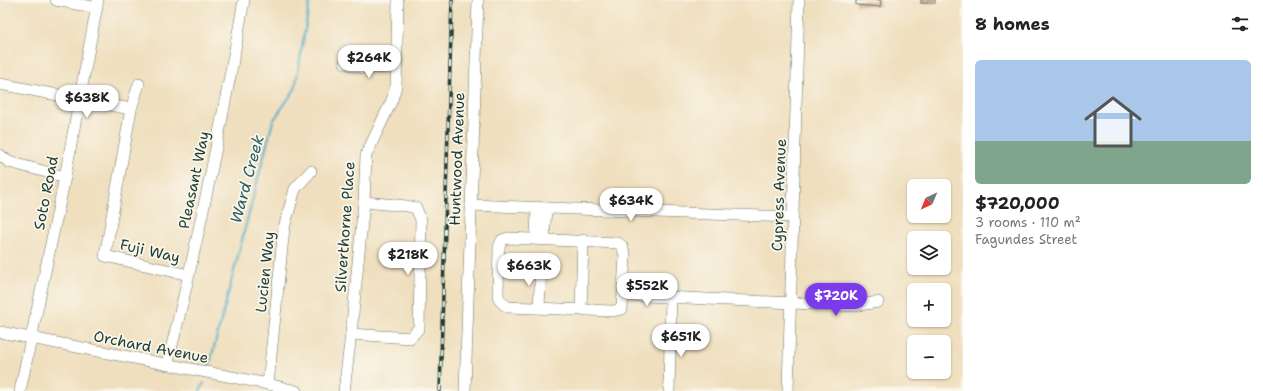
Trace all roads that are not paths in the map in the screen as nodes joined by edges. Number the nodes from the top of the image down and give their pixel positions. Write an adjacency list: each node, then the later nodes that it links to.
1 (56, 0): 6 (street)
2 (244, 0): 23 (street, Pleasant Way)
3 (398, 0): 8 (street, Silverthorne Place)
4 (478, 0): 17 (street, Huntwood Avenue)
5 (799, 0): 19 (street, Cypress Avenue)
6 (98, 4): 11 (street, Soto Road)
7 (345, 63): 8 (street)
8 (396, 67): 16 (street, Silverthorne Place)
9 (0, 84): 11 (street)
10 (139, 84): 12 (street)
11 (78, 100): 12 (street); 15 (street, Soto Road)
12 (131, 110): 23 (street, Fuji Way)
13 (0, 155): 15 (street)
14 (311, 171): 34 (street, Lucien Way)
15 (65, 177): 32 (street, Soto Road)
16 (364, 202): 31 (street, Silverthorne Place); 31 (street)
17 (471, 205): 18 (street); 39 (street, Huntwood Avenue)
18 (541, 208): 19 (street); 20 (street)
19 (792, 217): 27 (street, Cypress Avenue)
20 (540, 238): 21 (street); 28 (street)
21 (583, 240): 24 (street); 29 (street)
22 (541, 268): 28 (street)
23 (189, 275): 33 (street, Pleasant Way)
24 (624, 295): 25 (street); 29 (street)
25 (672, 297): 27 (street); 40 (street)
26 (878, 302): 27 (street)
27 (791, 303): 41 (street, Cypress Avenue)
28 (539, 307): 29 (street)
29 (581, 309)
30 (0, 332): 32 (street, Orchard Avenue)
31 (352, 334): 38 (street, Silverthorne Place)
32 (31, 339): 33 (street, Orchard Avenue); 36 (street, Soto Road)
33 (166, 365): 34 (street, Orchard Avenue)
34 (268, 384): 35 (street, Orchard Avenue)
35 (282, 389): 37 (street, Orchard Avenue)
36 (20, 391)
37 (296, 391)
38 (344, 391)
39 (465, 391)
40 (669, 391)
41 (788, 391)

